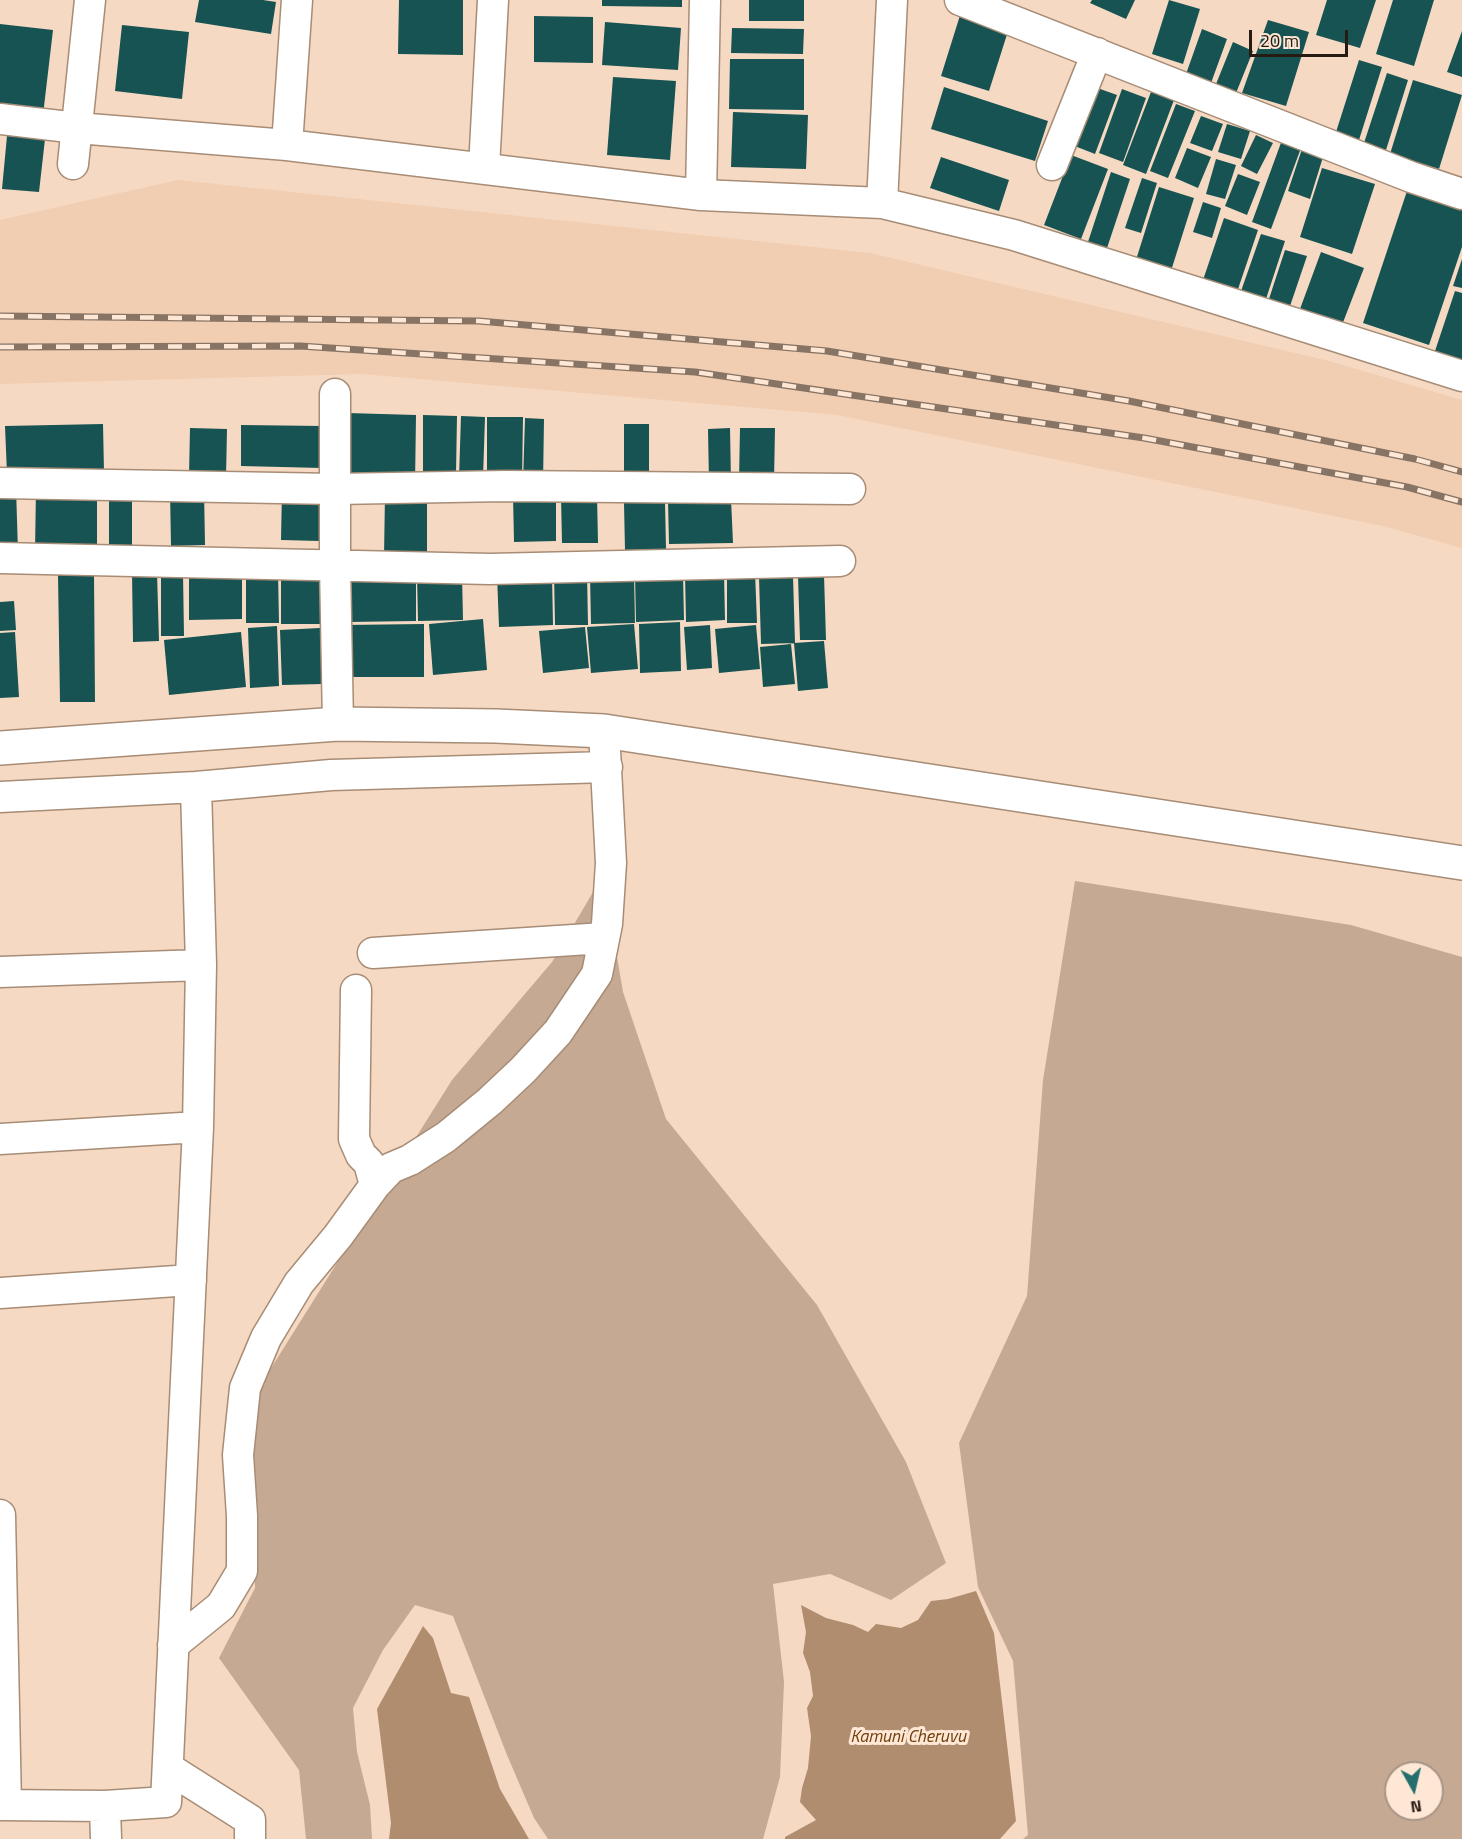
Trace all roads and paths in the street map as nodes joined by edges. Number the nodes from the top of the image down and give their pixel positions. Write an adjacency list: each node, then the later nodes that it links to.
1 (90, 0): 9 (street)
2 (297, 0): 10 (street)
3 (493, 0): 13 (street)
4 (705, 0): 15 (street)
5 (892, 0): 16 (street)
6 (960, 0): 7 (street)
7 (1097, 52): 12 (street); 14 (street)
8 (0, 119): 9 (street)
9 (77, 128): 10 (street); 11 (street)
10 (287, 145): 13 (street)
11 (73, 164)
12 (1052, 165)
13 (484, 168): 15 (street)
14 (1462, 194)
15 (701, 195): 16 (street)
16 (882, 203): 17 (street)
17 (1462, 375)
18 (334, 394): 20 (street)
19 (0, 483): 20 (street)
20 (335, 489): 21 (street); 24 (street)
21 (850, 489)
22 (0, 558): 24 (street)
23 (840, 561): 24 (street)
24 (335, 565): 25 (street)
25 (338, 724): 26 (street); 27 (street)
26 (604, 731): 28 (street); 31 (street)
27 (0, 748)
28 (606, 768): 29 (street); 32 (street)
29 (196, 788): 30 (street); 34 (street)
30 (0, 797)
31 (1462, 863)
32 (604, 938): 33 (street); 39 (street)
33 (373, 953)
34 (201, 965): 35 (street); 37 (street)
35 (0, 972)
36 (356, 990): 39 (street)
37 (198, 1127): 38 (street); 40 (street)
38 (0, 1139)
39 (375, 1185): 43 (street)
40 (191, 1280): 41 (street); 43 (street)
41 (0, 1293)
42 (0, 1515): 45 (street)
43 (173, 1645): 44 (street)
44 (168, 1768): 46 (street); 48 (street)
45 (3, 1805): 46 (street)
46 (105, 1806): 47 (street)
47 (106, 1839)
48 (250, 1839)

